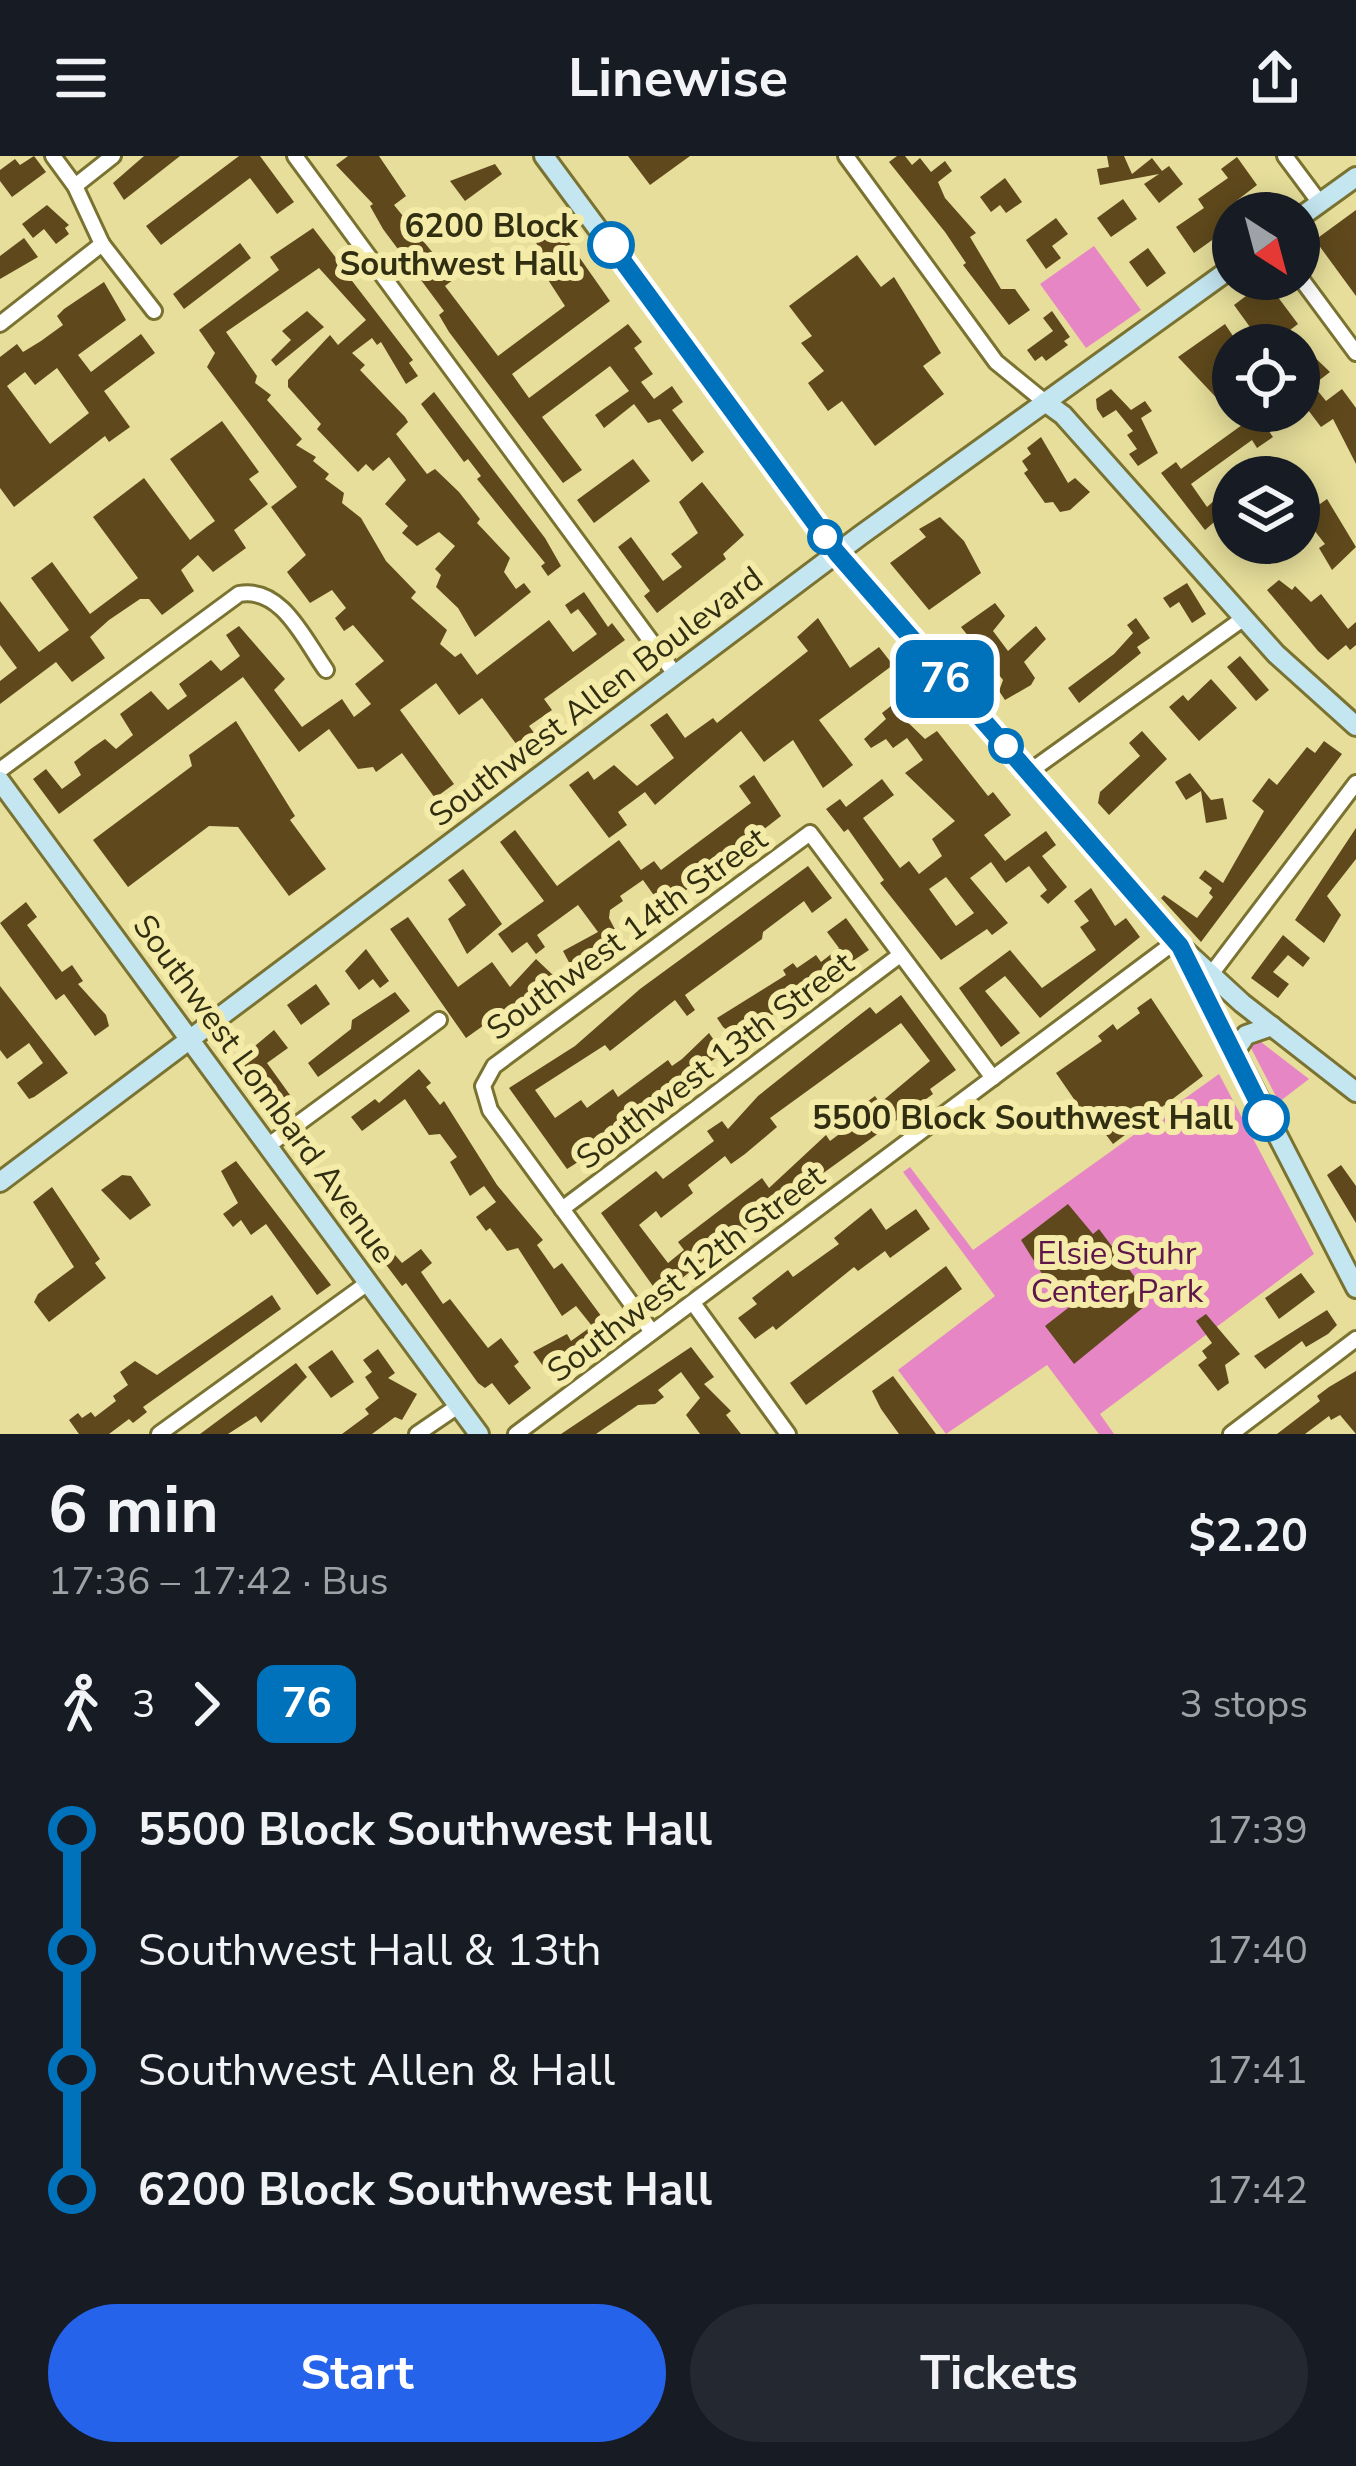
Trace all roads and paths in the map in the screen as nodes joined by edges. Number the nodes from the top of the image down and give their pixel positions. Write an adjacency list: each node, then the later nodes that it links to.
1 (53, 156): 8 (street)
2 (113, 156): 8 (street)
3 (296, 156): 21 (street)
4 (544, 156): 18 (main road)
5 (846, 156): 17 (street)
6 (1285, 156): 9 (street)
7 (1356, 177): 10 (main road)
8 (75, 186): 11 (street)
9 (1312, 192)
10 (1320, 203)
11 (102, 244): 14 (street); 15 (street)
12 (1212, 281): 17 (main road, Southwest Allen Boulevard)
13 (1317, 300): 16 (street)
14 (154, 311)
15 (0, 324)
16 (1356, 353)
17 (1045, 402): 18 (main road, Southwest Allen Boulevard); 19 (main road)
18 (837, 553): 21 (main road, Southwest Allen Boulevard); 24 (main road)
19 (1244, 618): 22 (main road); 24 (street)
20 (326, 670): 23 (street)
21 (675, 674): 32 (main road, Southwest Allen Boulevard)
22 (1356, 726)
23 (0, 770)
24 (1029, 772): 27 (main road)
25 (1356, 783): 29 (street)
26 (2, 789): 32 (main road, Southwest Lombard Avenue)
27 (1178, 943): 29 (main road); 33 (main road); 34 (street, Southwest 12th Street)
28 (900, 955): 34 (street); 38 (street, Southwest 13th Street); 38 (street, Southwest 14th Street)
29 (1212, 974): 31 (main road)
30 (439, 1020): 36 (street)
31 (1272, 1026): 33 (main road); 35 (main road)
32 (190, 1039): 36 (main road, Southwest Lombard Avenue); 37 (main road, Southwest Allen Boulevard)
33 (1233, 1054): 40 (main road)
34 (993, 1078): 41 (street, Southwest 12th Street)
35 (1356, 1092)
36 (269, 1145): 39 (main road, Southwest Lombard Avenue)
37 (0, 1182)
38 (562, 1209): 42 (street)
39 (369, 1282): 44 (main road, Southwest Lombard Avenue); 45 (street)
40 (1356, 1288)
41 (693, 1303): 42 (street, Southwest 12th Street); 49 (street)
42 (652, 1332): 48 (street, Southwest 12th Street)
43 (1356, 1339): 50 (street)
44 (458, 1406): 46 (street); 47 (main road, Southwest Lombard Avenue)
45 (160, 1434)
46 (417, 1434)
47 (479, 1434)
48 (516, 1434)
49 (788, 1434)
50 (1231, 1434)

